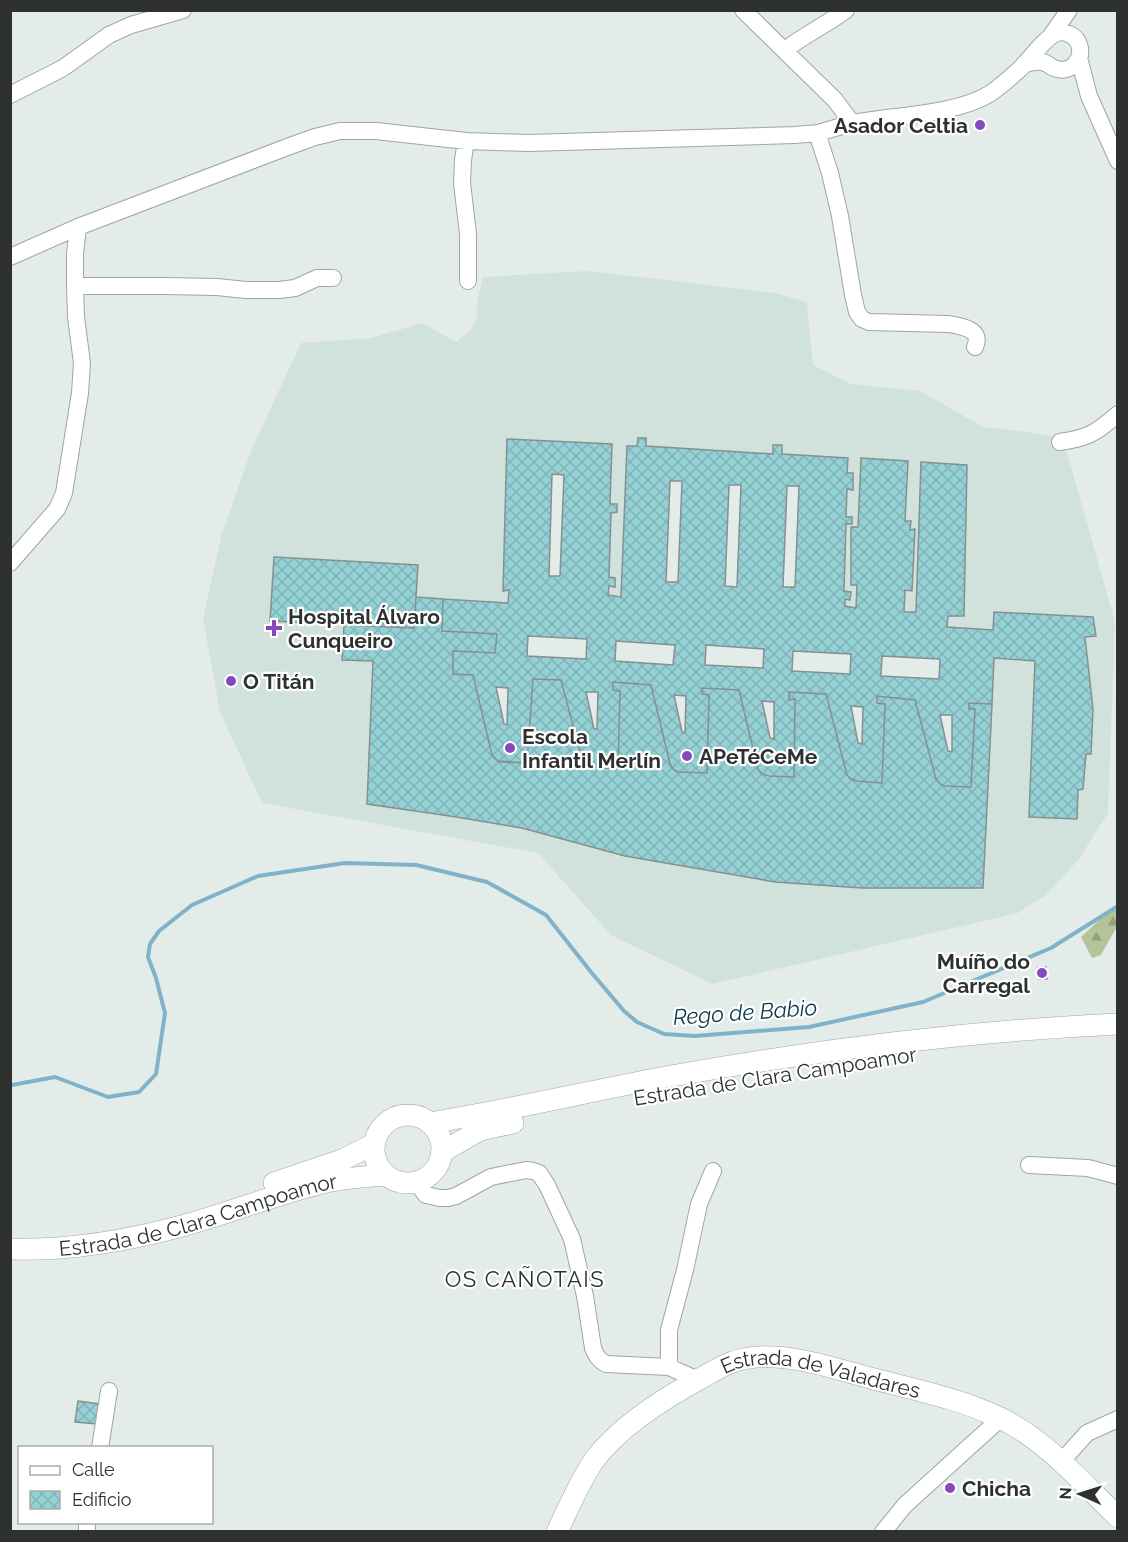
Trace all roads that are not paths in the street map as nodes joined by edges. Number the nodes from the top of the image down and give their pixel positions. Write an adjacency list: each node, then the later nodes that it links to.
1 (183, 10): 11 (street)
2 (742, 10): 7 (street)
3 (846, 10): 7 (street)
4 (1068, 13): 5 (street); 6 (street)
5 (1070, 34): 6 (street); 8 (street)
6 (1048, 39): 9 (street); 10 (street)
7 (785, 50): 13 (street)
8 (1078, 58): 10 (street); 12 (street)
9 (1024, 64): 10 (street); 13 (street)
10 (1054, 66): 12 (street)
11 (10, 95)
12 (1089, 96): 16 (street)
13 (852, 123): 14 (street)
14 (817, 133): 15 (street); 22 (street)
15 (466, 141): 17 (street); 20 (street)
16 (1118, 161)
17 (78, 227): 18 (street); 21 (street)
18 (10, 257)
19 (333, 278): 21 (street)
20 (468, 281)
21 (75, 286): 25 (street)
22 (975, 347)
23 (1118, 414): 24 (street)
24 (1060, 442)
25 (10, 563)
26 (1118, 1015): 29 (main road, Estrada de Clara Campoamor)
27 (1118, 1024): 29 (main road, Estrada de Clara Campoamor)
28 (1118, 1038): 32 (main road, Estrada de Clara Campoamor)
29 (617, 1086): 30 (main road, Estrada de Clara Campoamor)
30 (430, 1123): 31 (main road, Estrada de Clara Campoamor); 32 (main road)
31 (374, 1144): 35 (main road); 38 (main road, Estrada de Clara Campoamor)
32 (442, 1152): 37 (main road, Estrada de Clara Campoamor)
33 (1029, 1165): 36 (street)
34 (713, 1171): 40 (street)
35 (385, 1175): 37 (main road, Estrada de Clara Campoamor); 39 (main road, Estrada de Clara Campoamor)
36 (1118, 1176)
37 (417, 1182): 40 (street)
38 (10, 1235)
39 (10, 1249)
40 (669, 1367): 41 (street)
41 (698, 1380): 43 (main road, Estrada de Valadares); 48 (main road, Estrada de Valadares)
42 (109, 1391): 45 (street)
43 (1000, 1418): 46 (main road, Estrada de Valadares); 49 (street)
44 (1117, 1422): 46 (street)
45 (100, 1446)
46 (1061, 1462): 47 (main road, Estrada de Valadares)
47 (1118, 1518)
48 (556, 1532)
49 (883, 1532)

